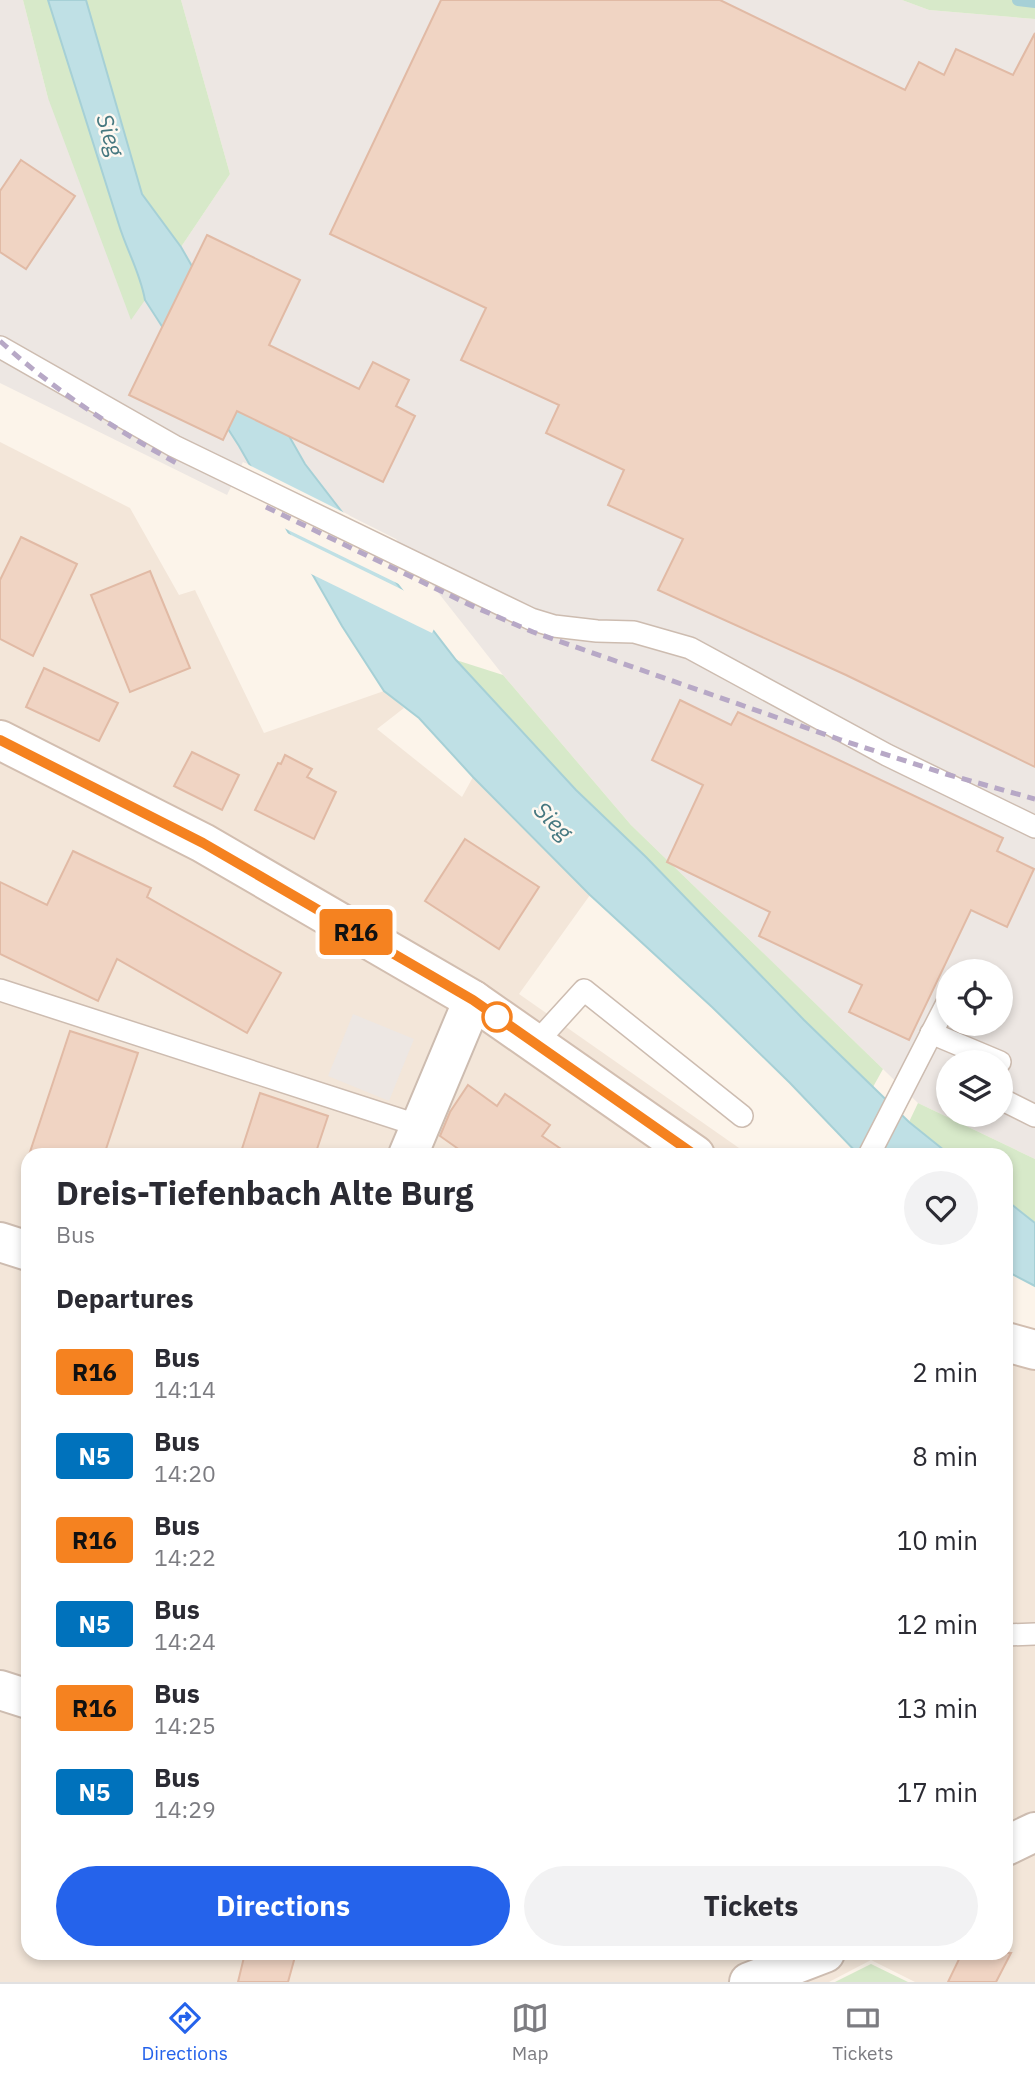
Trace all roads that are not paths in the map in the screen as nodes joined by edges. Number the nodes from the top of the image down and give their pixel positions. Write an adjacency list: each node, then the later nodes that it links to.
1 (0, 347): 3 (lane)
2 (0, 740): 5 (street)
3 (1035, 827)
4 (0, 990): 13 (lane)
5 (473, 1000): 8 (street); 13 (street)
6 (936, 1025): 7 (lane)
7 (932, 1033): 9 (lane); 15 (lane)
8 (535, 1044): 11 (lane); 14 (street)
9 (972, 1050)
10 (1013, 1105): 12 (lane)
11 (742, 1116)
12 (1035, 1116)
13 (414, 1140)
14 (685, 1148)
15 (873, 1148)
16 (0, 1242): 17 (street)
17 (21, 1249)
18 (1013, 1344): 19 (street)
19 (1035, 1350)
20 (1035, 1634): 21 (lane)
21 (1013, 1635)
22 (0, 1690): 23 (street)
23 (21, 1697)
24 (1035, 1832): 25 (street)
25 (1013, 1843)
26 (807, 1960): 27 (street)
27 (749, 1982)

